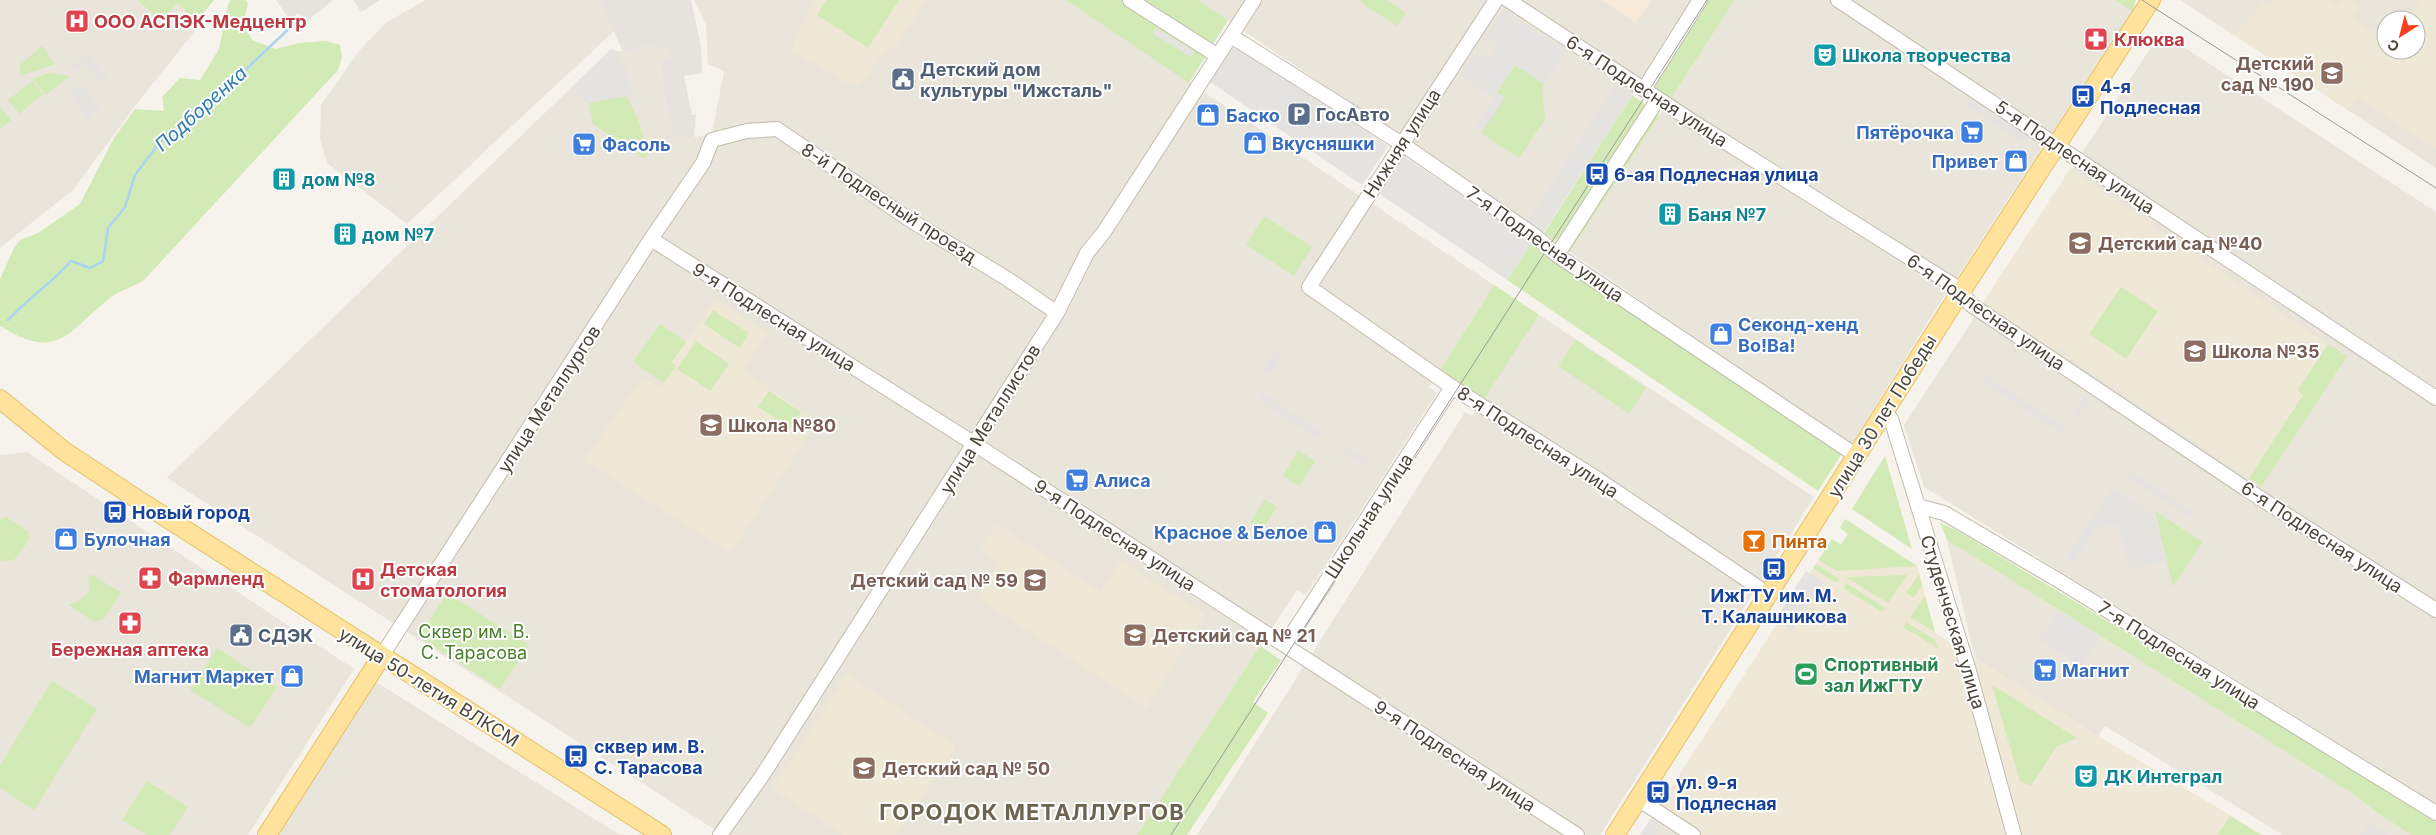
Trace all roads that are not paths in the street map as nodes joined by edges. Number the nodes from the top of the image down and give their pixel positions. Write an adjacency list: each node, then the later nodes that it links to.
1 (1130, 0): 9 (street)
2 (1254, 0): 8 (street, улица Металлистов)
3 (1496, 0): 13 (street, Нижняя улица)
4 (1508, 0): 10 (street, 6-я Подлесная улица)
5 (1700, 0): 10 (street)
6 (1838, 0): 14 (street, 5-я Подлесная улица)
7 (2151, 0): 14 (main road, улица 30 лет Победы)
8 (1231, 36): 9 (street, улица Металлистов); 13 (street, 7-я Подлесная улица)
9 (1218, 56): 19 (street, улица Металлистов)
10 (1644, 89): 11 (street, 6-я Подлесная улица)
11 (1658, 99): 16 (street); 18 (street, 6-я Подлесная улица)
12 (712, 140): 15 (street, улица Металлургов); 19 (street, 8-й Подлесный проезд)
13 (1402, 144): 16 (street, 7-я Подлесная улица); 17 (street, Нижняя улица)
14 (2057, 145): 18 (main road, улица 30 лет Победы); 21 (street, 5-я Подлесная улица)
15 (651, 239): 24 (street, 9-я Подлесная улица); 30 (street, улица Металлургов)
16 (1557, 254): 25 (street, 7-я Подлесная улица)
17 (1309, 287): 20 (street, 8-я Подлесная улица)
18 (1962, 291): 23 (main road, улица 30 лет Победы); 28 (street, 6-я Подлесная улица)
19 (1057, 313): 24 (street, улица Металлистов)
20 (1452, 387): 27 (street, 8-я Подлесная улица); 29 (street, Школьная улица)
21 (2436, 398)
22 (0, 399): 30 (main road, улица 50-летия ВЛКСМ)
23 (1884, 412): 25 (main road, улица 30 лет Победы); 26 (street, Студенческая улица)
24 (973, 443): 29 (street, 9-я Подлесная улица); 35 (street, улица Металлистов)
25 (1857, 456): 27 (main road, улица 30 лет Победы)
26 (1918, 506): 32 (street, 7-я Подлесная улица); 39 (street, Студенческая улица)
27 (1768, 594): 31 (main road, улица 30 лет Победы)
28 (2436, 610)
29 (1285, 645): 36 (street, 9-я Подлесная улица)
30 (382, 657): 33 (main road); 34 (main road, улица 50-летия ВЛКСМ)
31 (1638, 799): 37 (main road, улица 30 лет Победы); 38 (street)
32 (2436, 813)
33 (267, 835)
34 (662, 835)
35 (720, 835)
36 (1577, 835)
37 (1615, 835)
38 (1693, 835)
39 (2014, 835)

